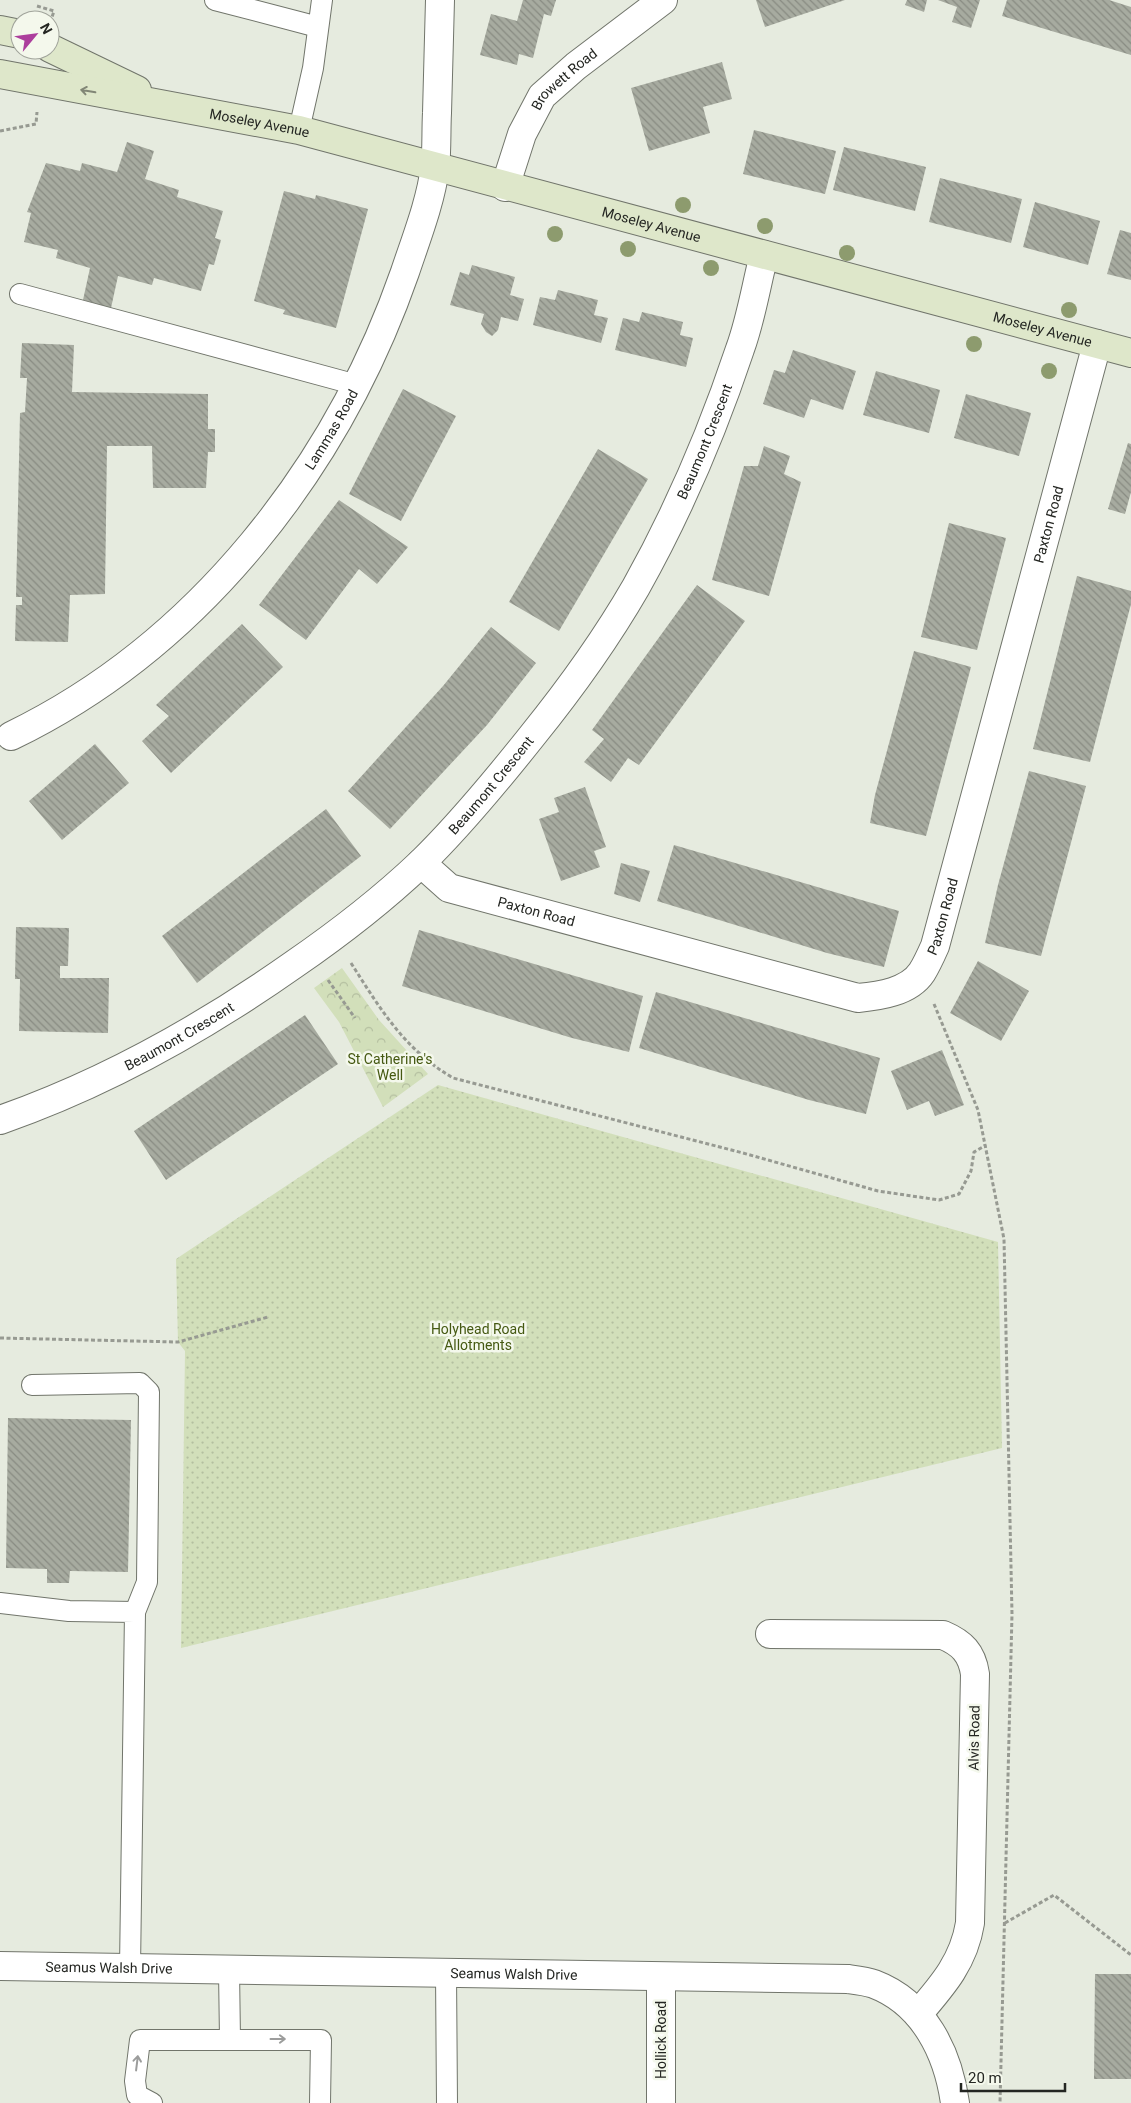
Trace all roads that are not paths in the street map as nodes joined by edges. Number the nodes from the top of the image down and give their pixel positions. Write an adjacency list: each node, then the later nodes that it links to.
1 (215, 0): 5 (lane)
2 (322, 0): 5 (lane)
3 (440, 0): 10 (street, Lammas Road)
4 (663, 0): 11 (street, Browett Road)
5 (318, 27): 9 (lane)
6 (60, 53): 8 (main road, Moseley Avenue)
7 (0, 74): 8 (main road, Moseley Avenue, one-way to 7)
8 (170, 106): 9 (main road, Moseley Avenue)
9 (299, 130): 10 (main road, Moseley Avenue)
10 (435, 168): 11 (main road, Moseley Avenue); 16 (street, Lammas Road)
11 (505, 187): 12 (main road, Moseley Avenue)
12 (764, 255): 14 (main road, Moseley Avenue); 18 (street, Beaumont Crescent)
13 (20, 294): 16 (lane)
14 (1097, 344): 15 (main road, Moseley Avenue); 18 (street, Paxton Road)
15 (1131, 353)
16 (357, 385): 17 (street, Lammas Road)
17 (11, 736)
18 (421, 863): 19 (street, Beaumont Crescent)
19 (0, 1120)
20 (32, 1385): 22 (lane)
21 (0, 1603): 22 (lane)
22 (135, 1612): 25 (lane)
23 (770, 1634): 29 (street, Alvis Road)
24 (0, 1966): 25 (street, Seamus Walsh Drive)
25 (130, 1968): 26 (street, Seamus Walsh Drive)
26 (229, 1970): 27 (street, Seamus Walsh Drive); 30 (lane)
27 (446, 1973): 28 (street, Seamus Walsh Drive); 33 (lane)
28 (661, 1977): 29 (street, Seamus Walsh Drive); 34 (street, Hollick Road)
29 (918, 2014): 35 (street, Seamus Walsh Drive)
30 (230, 2039): 31 (lane, one-way to 30); 32 (lane, one-way to 32)
31 (152, 2103)
32 (320, 2103)
33 (446, 2103)
34 (660, 2103)
35 (955, 2103)

